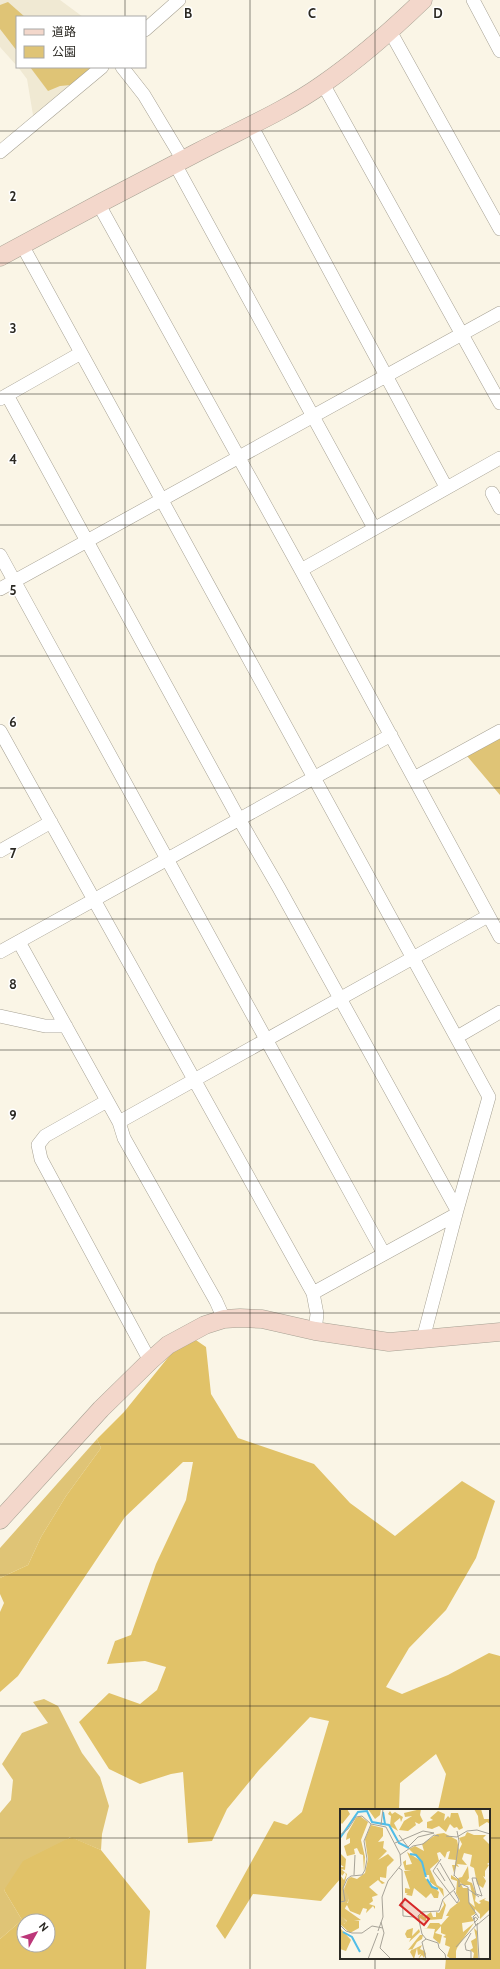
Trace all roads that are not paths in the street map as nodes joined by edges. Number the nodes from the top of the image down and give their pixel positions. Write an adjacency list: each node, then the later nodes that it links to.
1 (179, 0): 4 (street)
2 (423, 0): 5 (street)
3 (473, 0): 6 (street)
4 (146, 29)
5 (390, 31): 9 (street); 14 (street)
6 (500, 51)
7 (101, 68): 11 (street)
8 (123, 68): 12 (street)
9 (323, 84): 10 (street); 18 (street)
10 (251, 125): 12 (street); 20 (street)
11 (0, 152)
12 (179, 162): 13 (street); 23 (street)
13 (98, 203): 15 (street); 24 (street)
14 (500, 229)
15 (22, 245): 16 (street); 19 (street)
16 (0, 257)
17 (500, 313): 18 (street)
18 (461, 334): 20 (street); 22 (street)
19 (81, 353): 21 (street); 28 (street)
20 (387, 376): 23 (street); 26 (street)
21 (3, 397): 31 (street)
22 (500, 403)
23 (313, 415): 24 (street); 30 (street)
24 (237, 458): 28 (street); 33 (street)
25 (500, 458): 26 (street)
26 (446, 487): 30 (street)
27 (492, 493): 29 (street)
28 (162, 501): 31 (street); 40 (street)
29 (500, 508)
30 (374, 528): 33 (street)
31 (88, 541): 34 (street); 42 (street)
32 (0, 555): 34 (street)
33 (301, 570): 38 (street)
34 (14, 582): 35 (street); 45 (street)
35 (0, 589)
36 (0, 731): 39 (street)
37 (500, 731): 41 (street)
38 (391, 735): 40 (street); 41 (street)
39 (5, 749): 43 (street)
40 (314, 776): 42 (street); 51 (street)
41 (414, 778): 47 (street)
42 (239, 819): 45 (street); 52 (street)
43 (51, 822): 44 (street); 46 (street)
44 (0, 851)
45 (166, 859): 46 (street); 57 (street)
46 (93, 900): 49 (street); 58 (street)
47 (488, 916): 48 (street); 51 (street)
48 (500, 937)
49 (19, 942): 50 (street); 55 (street)
50 (0, 952)
51 (414, 958): 52 (street); 56 (street)
52 (339, 1000): 57 (street); 61 (street)
53 (500, 1012): 56 (street)
54 (0, 1016): 55 (street)
55 (66, 1026): 59 (street)
56 (457, 1037): 61 (street)
57 (266, 1039): 58 (street); 62 (street)
58 (194, 1080): 60 (street); 63 (street)
59 (107, 1101): 60 (street); 68 (street)
60 (119, 1122): 64 (street)
61 (456, 1213): 62 (street); 67 (street)
62 (384, 1254): 63 (street)
63 (313, 1293): 65 (street)
64 (224, 1319): 65 (street); 68 (street)
65 (315, 1331): 67 (street)
66 (500, 1332): 67 (street)
67 (423, 1339)
68 (150, 1361): 69 (street)
69 (0, 1520)

